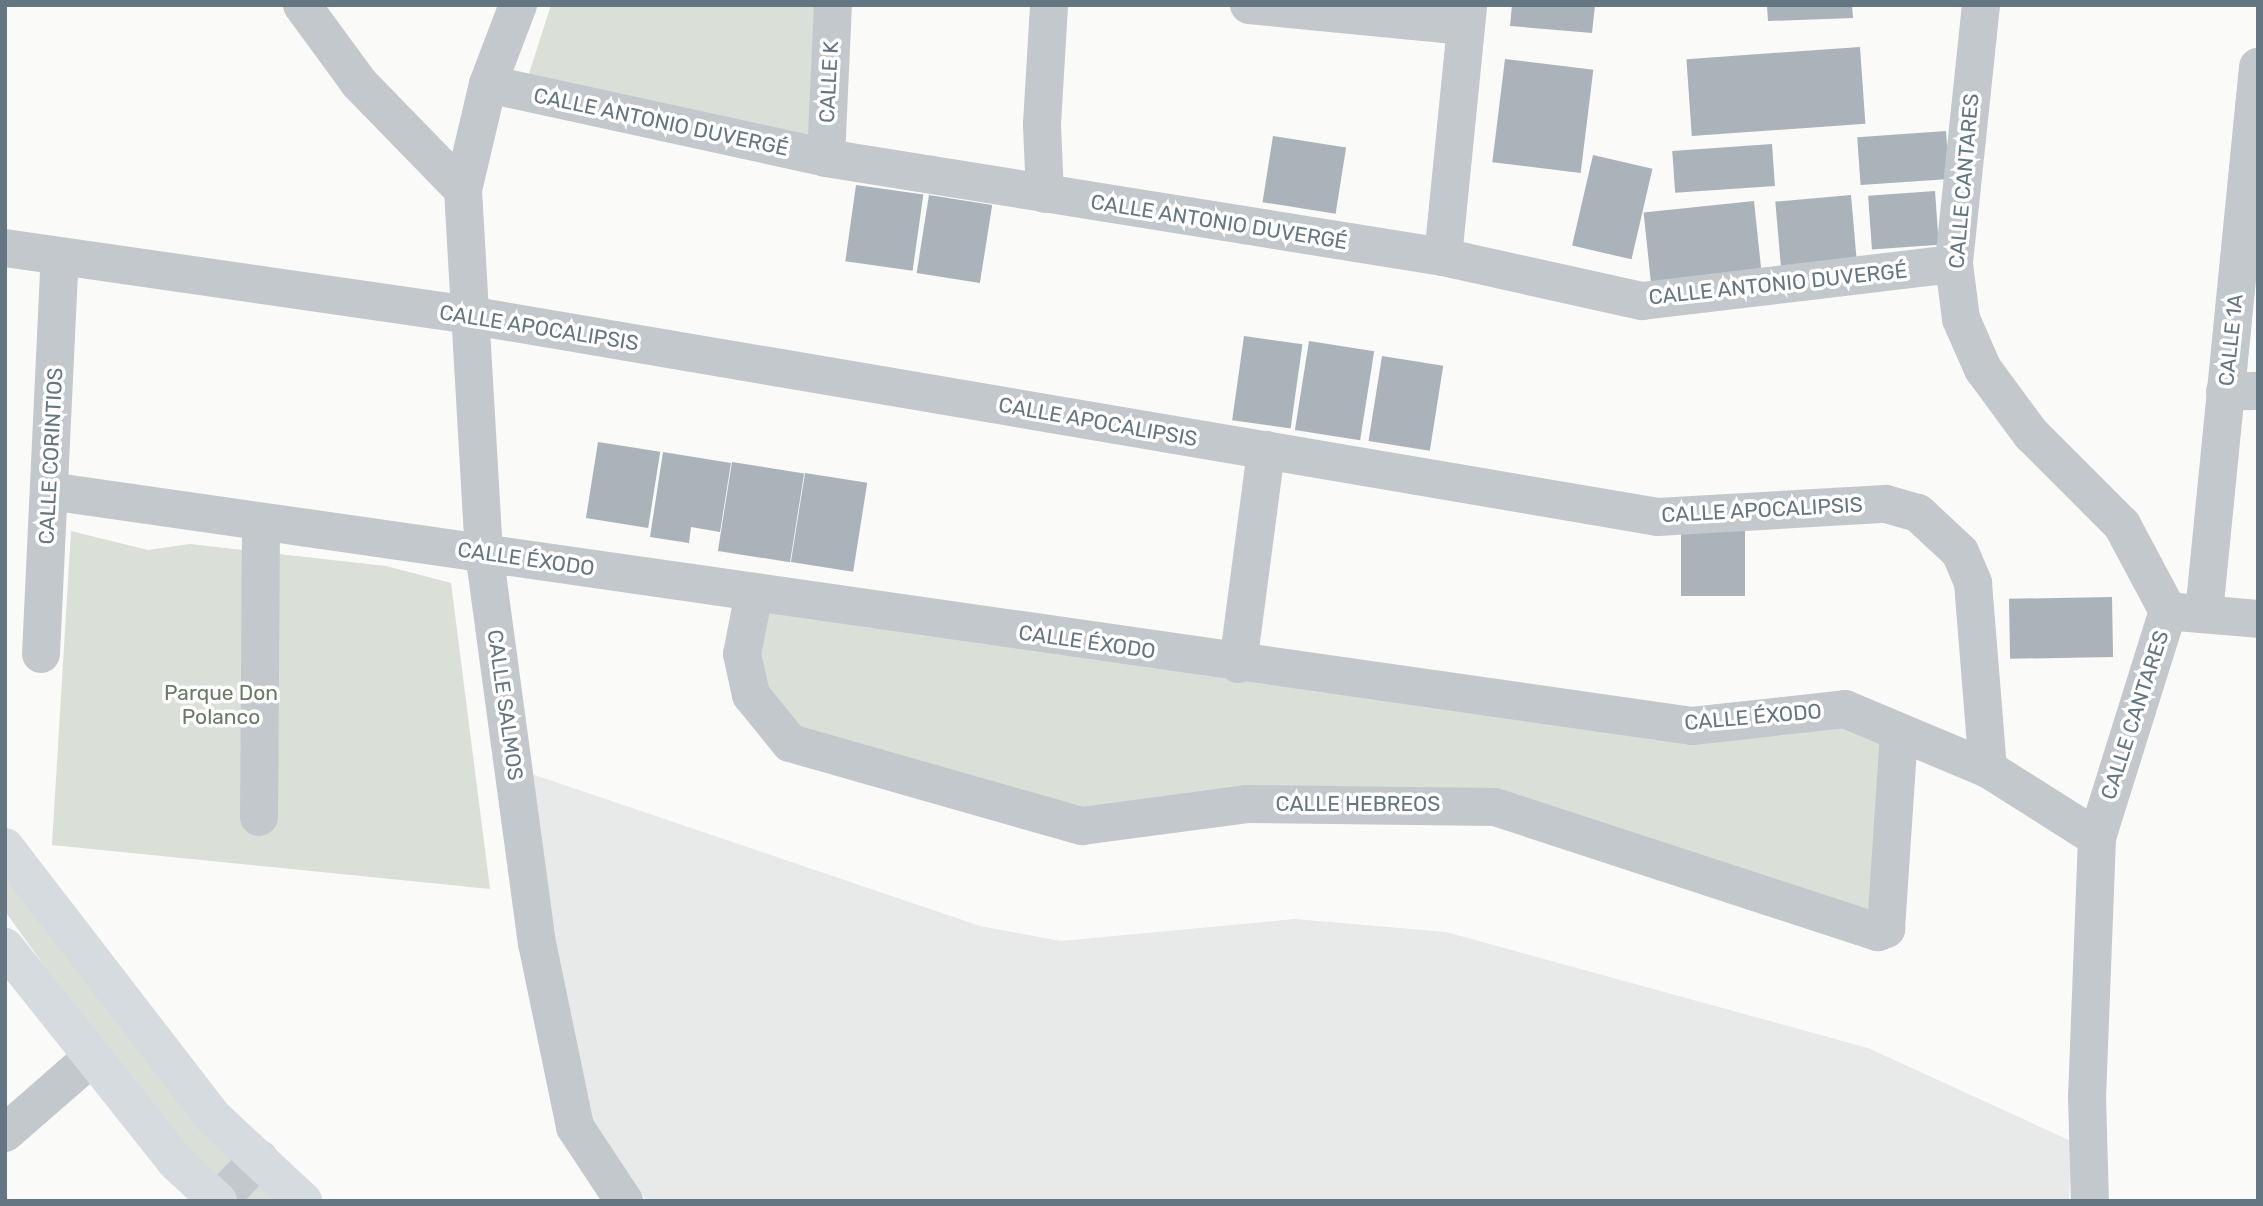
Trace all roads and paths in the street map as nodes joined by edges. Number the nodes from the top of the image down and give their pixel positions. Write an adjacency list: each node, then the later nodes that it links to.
1 (302, 5): 12 (street)
2 (518, 5): 9 (street, CALLE SALMOS)
3 (833, 5): 10 (street, CALLE K)
4 (1049, 5): 13 (street)
5 (1250, 5): 7 (street)
6 (1981, 5): 17 (street, CALLE CANTARES)
7 (1467, 16): 15 (street)
8 (2258, 68): 11 (street, CALLE 1A)
9 (488, 84): 10 (street, CALLE ANTONIO DUVERGÉ); 12 (street, CALLE SALMOS)
10 (826, 158): 13 (street, CALLE ANTONIO DUVERGÉ)
11 (2253, 172): 19 (street, CALLE 1A)
12 (463, 190): 18 (street, CALLE SALMOS)
13 (1045, 194): 15 (street, CALLE ANTONIO DUVERGÉ)
14 (5, 248): 16 (street, CALLE APOCALIPSIS)
15 (1443, 257): 17 (street, CALLE ANTONIO DUVERGÉ)
16 (60, 258): 18 (street, CALLE APOCALIPSIS); 21 (street, CALLE CORINTIOS)
17 (1954, 264): 25 (street, CALLE CANTARES)
18 (468, 315): 20 (street, CALLE APOCALIPSIS); 23 (street, CALLE SALMOS)
19 (2242, 392): 25 (street, CALLE 1A)
20 (1266, 450): 28 (street); 30 (street, CALLE APOCALIPSIS)
21 (49, 491): 22 (street, CALLE ÉXODO); 27 (street, CALLE CORINTIOS)
22 (261, 523): 23 (street, CALLE ÉXODO); 31 (street)
23 (484, 552): 24 (street, CALLE ÉXODO); 40 (street, CALLE SALMOS)
24 (754, 593): 28 (street, CALLE ÉXODO); 29 (street, CALLE HEBREOS)
25 (2186, 612): 26 (street); 32 (street, CALLE CANTARES)
26 (2258, 619)
27 (41, 654)
28 (1238, 664): 29 (street, CALLE ÉXODO)
29 (1899, 732): 30 (street, CALLE ÉXODO)
30 (1988, 769): 32 (street, CALLE ÉXODO)
31 (259, 817)
32 (2096, 838): 41 (street, CALLE CANTARES)
33 (5, 847): 37 (main road)
34 (5, 947): 35 (main road)
35 (91, 1058): 36 (street); 38 (main road)
36 (5, 1133)
37 (259, 1159): 38 (street); 39 (main road)
38 (218, 1201)
39 (303, 1201)
40 (624, 1201)
41 (2090, 1201)

